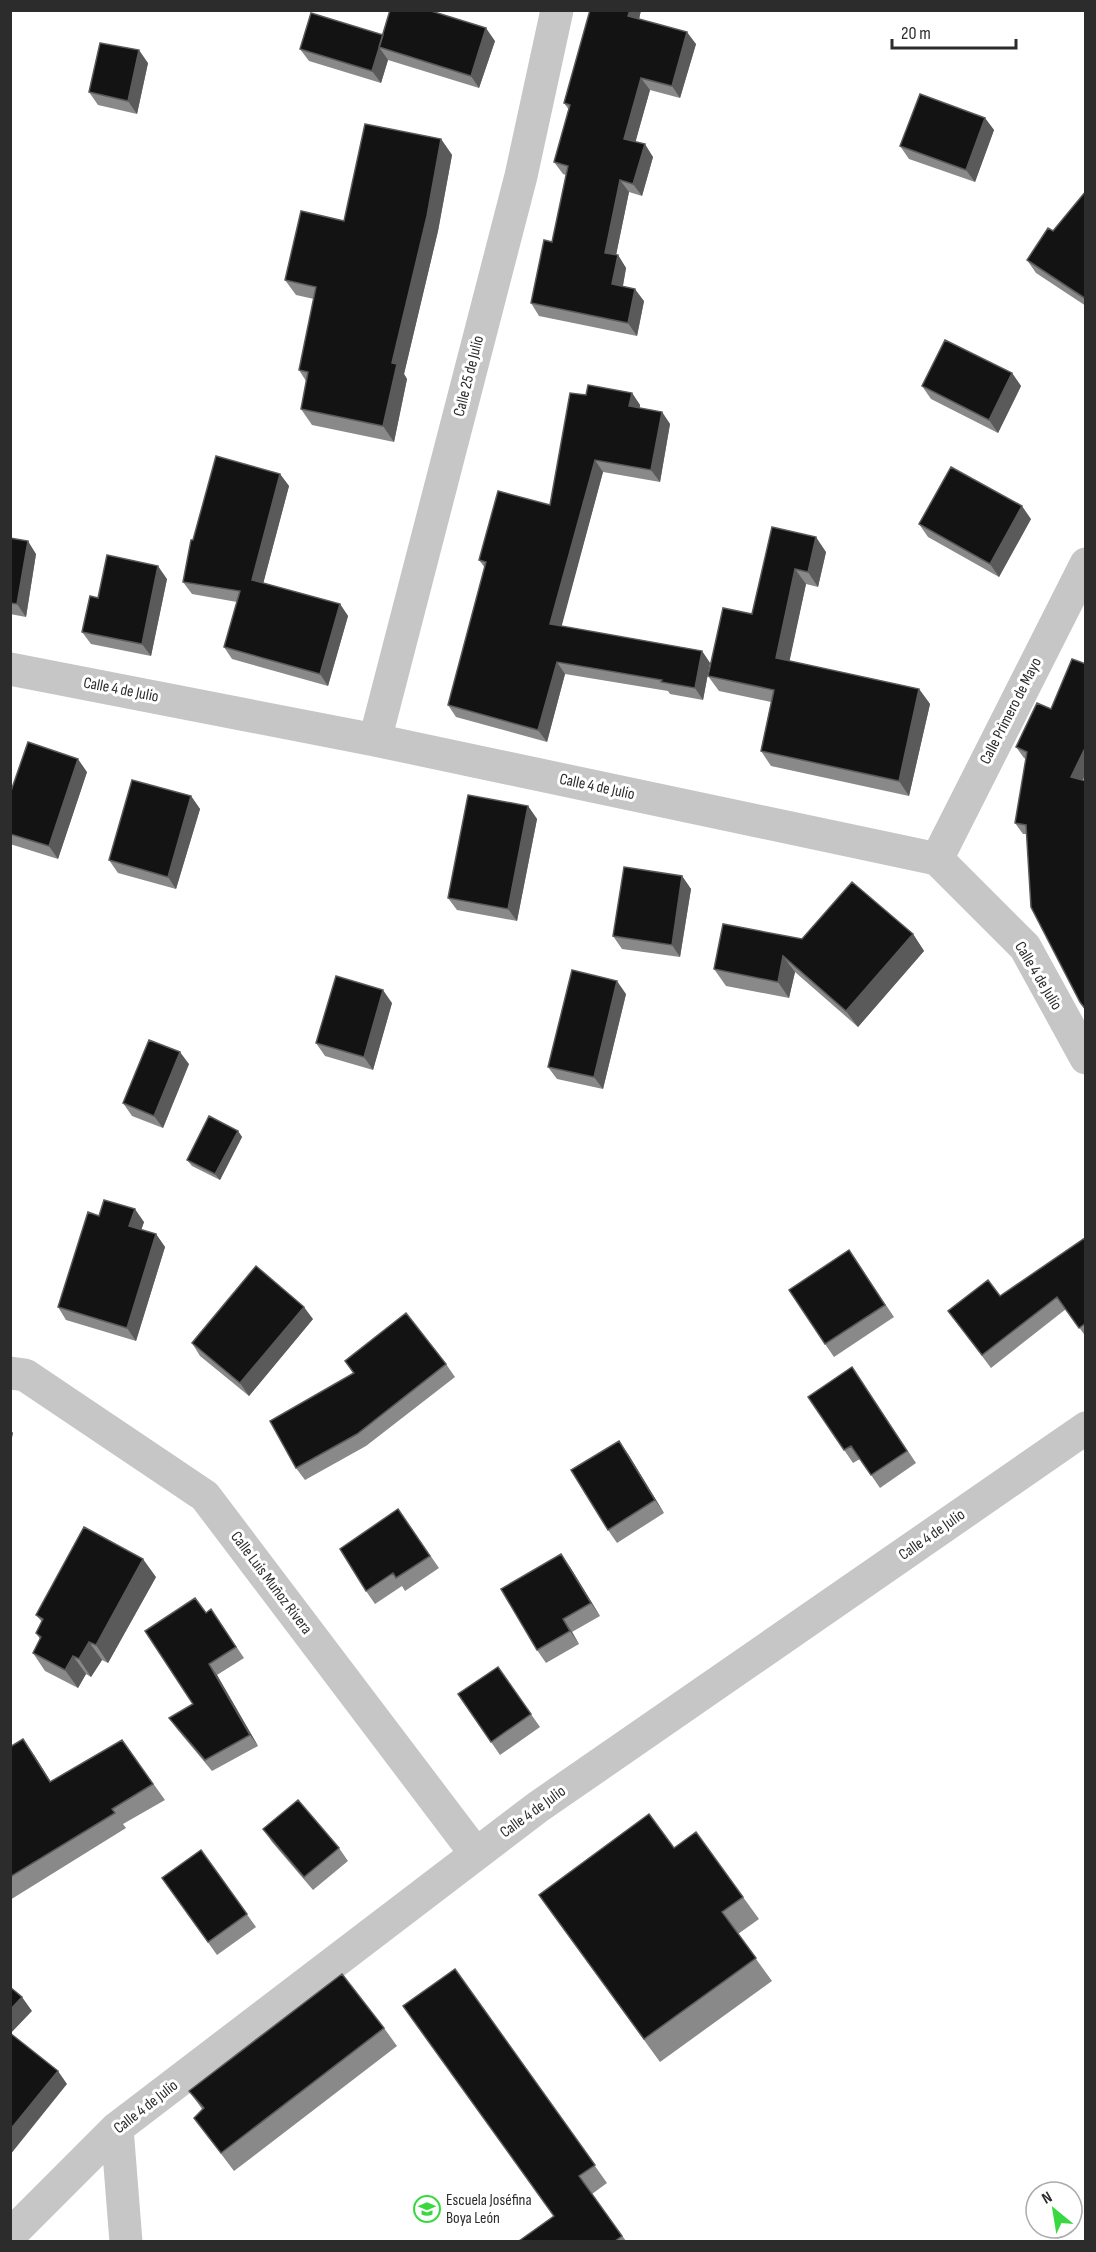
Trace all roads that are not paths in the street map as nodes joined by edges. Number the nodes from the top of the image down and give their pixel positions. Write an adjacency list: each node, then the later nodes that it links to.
1 (557, 10): 4 (street, Calle 25 de Julio)
2 (1086, 564): 5 (street, Calle Primero de Mayo)
3 (10, 669): 4 (street, Calle 4 de Julio)
4 (375, 741): 5 (street, Calle 4 de Julio)
5 (937, 859): 6 (street, Calle 4 de Julio)
6 (1086, 1058)
7 (10, 1373): 9 (street, Calle Luis Muñoz Rivera)
8 (1086, 1428): 9 (street, Calle 4 de Julio)
9 (476, 1854): 10 (street, Calle 4 de Julio)
10 (117, 2128): 11 (street, Calle 4 de Julio); 12 (street)
11 (10, 2235)
12 (126, 2241)

